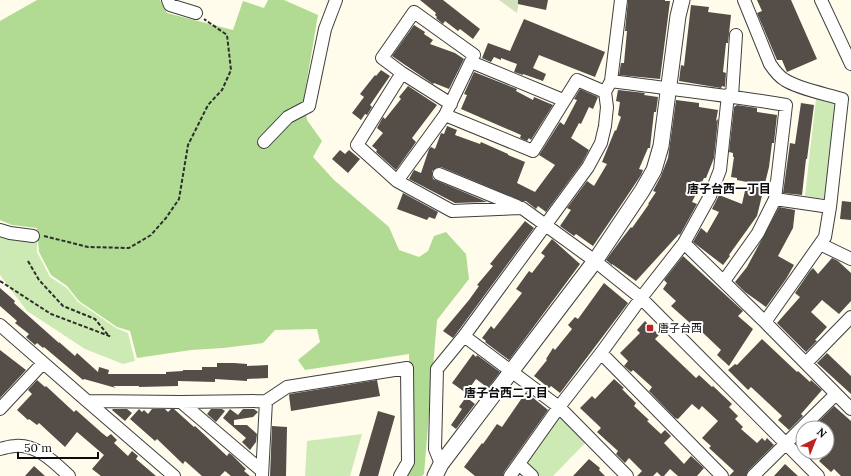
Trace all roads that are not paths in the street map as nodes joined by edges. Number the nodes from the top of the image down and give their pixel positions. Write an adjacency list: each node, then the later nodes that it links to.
1 (168, 0): 7 (street)
2 (336, 0): 18 (street)
3 (621, 0): 12 (street)
4 (682, 0): 13 (street)
5 (744, 0): 22 (street)
6 (821, 0): 10 (street)
7 (196, 13)
8 (736, 35): 15 (street)
9 (471, 62): 11 (street); 16 (street); 17 (street)
10 (851, 64)
11 (402, 73): 17 (street); 20 (street)
12 (611, 81): 13 (street); 14 (street)
13 (669, 89): 15 (street); 30 (street)
14 (605, 92): 16 (street); 24 (street)
15 (730, 96): 21 (street); 27 (street)
16 (564, 100): 17 (street)
17 (448, 110): 20 (street)
18 (264, 142)
19 (438, 174): 23 (street)
20 (397, 181): 23 (street)
21 (775, 199): 22 (street); 31 (street)
22 (830, 207): 28 (street)
23 (522, 208): 24 (street)
24 (544, 225): 30 (street); 36 (street)
25 (0, 230): 26 (street)
26 (33, 236)
27 (684, 243): 31 (street); 32 (street)
28 (820, 244): 29 (street); 33 (street)
29 (851, 259)
30 (595, 261): 32 (street); 40 (street)
31 (724, 281): 33 (street)
32 (641, 298): 37 (street); 48 (street)
33 (765, 322): 39 (street)
34 (0, 325): 38 (street)
35 (848, 325): 39 (street)
36 (464, 336): 40 (street); 51 (street)
37 (600, 353): 45 (street); 59 (street)
38 (43, 363): 42 (street); 46 (street)
39 (806, 363): 41 (street)
40 (512, 372): 45 (street); 51 (street)
41 (836, 394): 47 (street); 48 (street)
42 (87, 401): 44 (street); 54 (street)
43 (266, 401): 44 (street); 52 (street); 55 (street)
44 (181, 402): 52 (street)
45 (559, 408): 50 (street); 58 (street)
46 (0, 409)
47 (851, 409)
48 (787, 444): 60 (street); 61 (street)
49 (0, 449): 53 (street)
50 (519, 464): 56 (street); 57 (street)
51 (438, 470)
52 (262, 474)
53 (69, 476)
54 (174, 476)
55 (400, 476)
56 (510, 476)
57 (532, 476)
58 (627, 476)
59 (722, 476)
60 (753, 476)
61 (818, 476)

